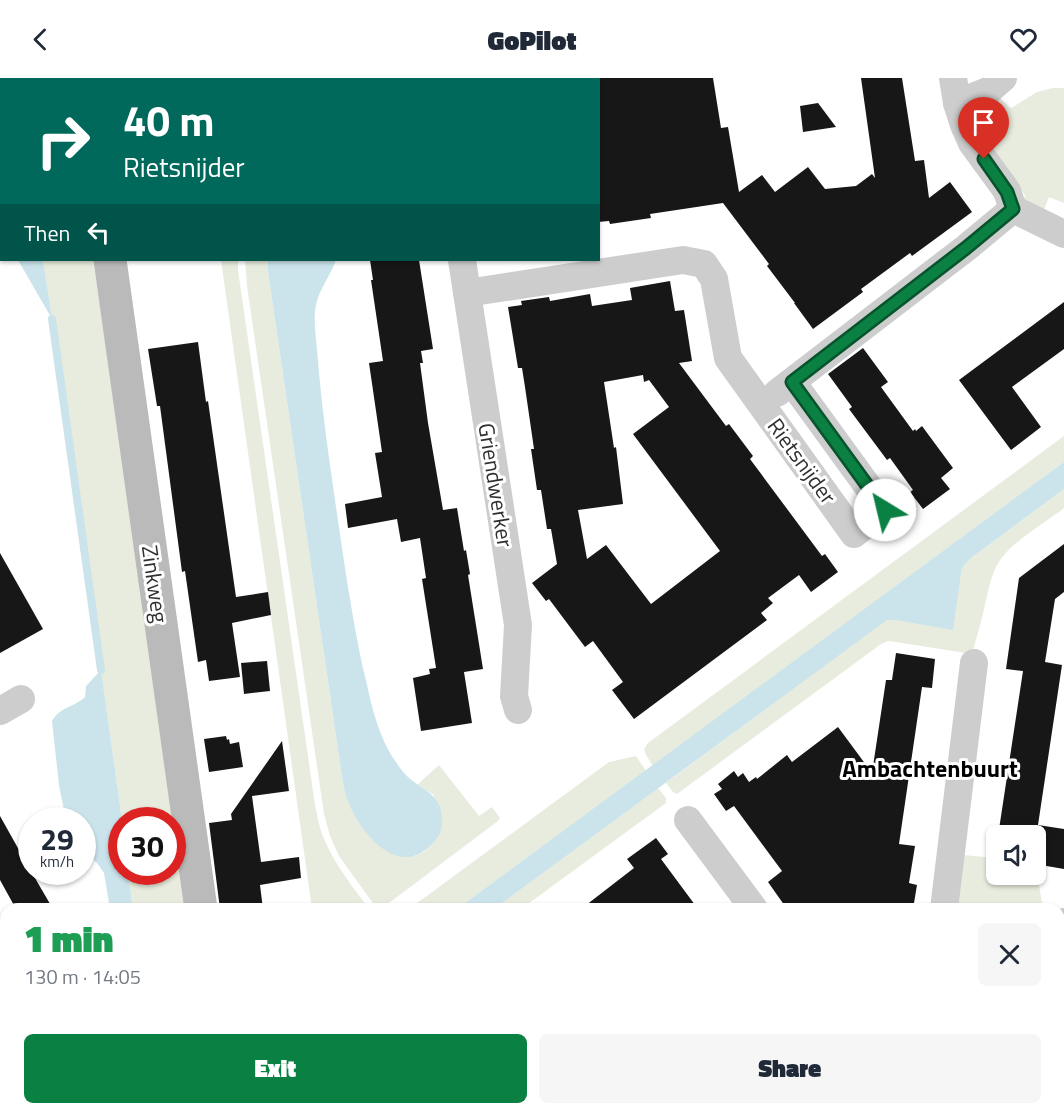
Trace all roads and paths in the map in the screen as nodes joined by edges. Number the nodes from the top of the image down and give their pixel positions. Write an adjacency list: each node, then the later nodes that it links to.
1 (1003, 78): 2 (street)
2 (955, 91): 3 (street)
3 (1013, 209): 4 (street); 8 (street, Rietsnijder)
4 (1064, 234)
5 (110, 261): 13 (street, Zinkweg)
6 (462, 261): 7 (street, Griendwerker)
7 (467, 293): 9 (street, Rietsnijder); 11 (street, Griendwerker)
8 (792, 382): 9 (street, Rietsnijder); 9 (street, Rietsnijder)
9 (761, 404)
10 (974, 663): 15 (street)
11 (518, 710)
12 (688, 820): 14 (street)
13 (200, 903)
14 (750, 903)
15 (945, 903)

